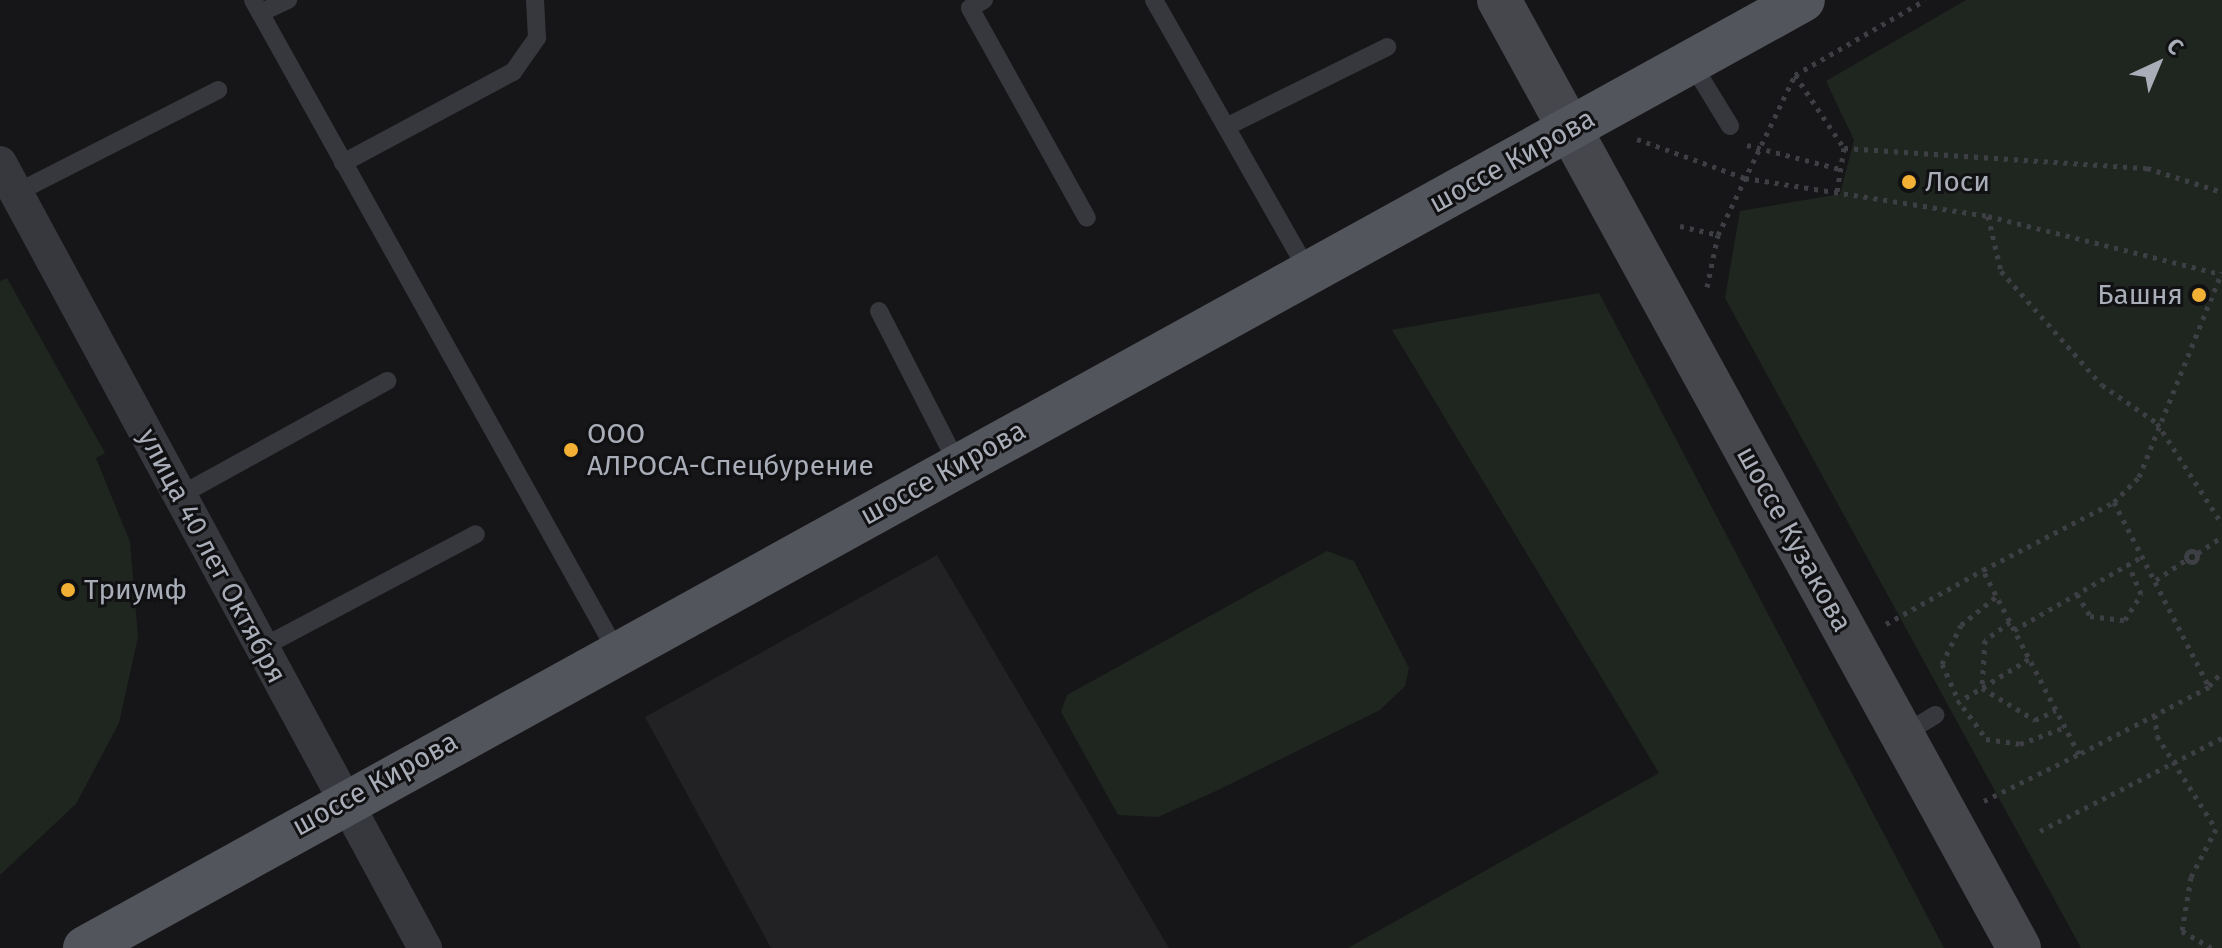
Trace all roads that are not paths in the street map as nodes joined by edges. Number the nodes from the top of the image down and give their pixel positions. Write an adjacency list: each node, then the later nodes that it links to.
1 (288, 0): 7 (lane)
2 (535, 0): 15 (lane)
3 (984, 0): 17 (lane)
4 (1154, 0): 12 (lane)
5 (1499, 0): 13 (main road, шоссе Кузакова)
6 (1803, 0): 9 (main road, шоссе Кирова)
7 (256, 7): 15 (lane)
8 (1387, 47): 12 (lane)
9 (1691, 62): 11 (lane); 13 (main road, шоссе Кирова)
10 (218, 90): 16 (lane)
11 (1730, 126)
12 (1226, 127): 18 (lane)
13 (1570, 130): 18 (main road, шоссе Кирова); 29 (main road, шоссе Кузакова)
14 (0, 163): 16 (street, улица 40 лет Октября)
15 (343, 163): 25 (lane)
16 (16, 193): 22 (street, улица 40 лет Октября)
17 (1087, 218)
18 (1309, 273): 21 (main road, шоссе Кирова)
19 (879, 311): 21 (lane)
20 (387, 381): 22 (lane)
21 (958, 465): 25 (main road, шоссе Кирова)
22 (179, 496): 24 (street, улица 40 лет Октября)
23 (476, 534): 24 (lane)
24 (261, 648): 26 (street, улица 40 лет Октября)
25 (617, 652): 26 (main road, шоссе Кирова)
26 (344, 801): 27 (main road, шоссе Кирова); 28 (street, улица 40 лет Октября)
27 (85, 948)
28 (425, 948)
29 (2019, 948)

